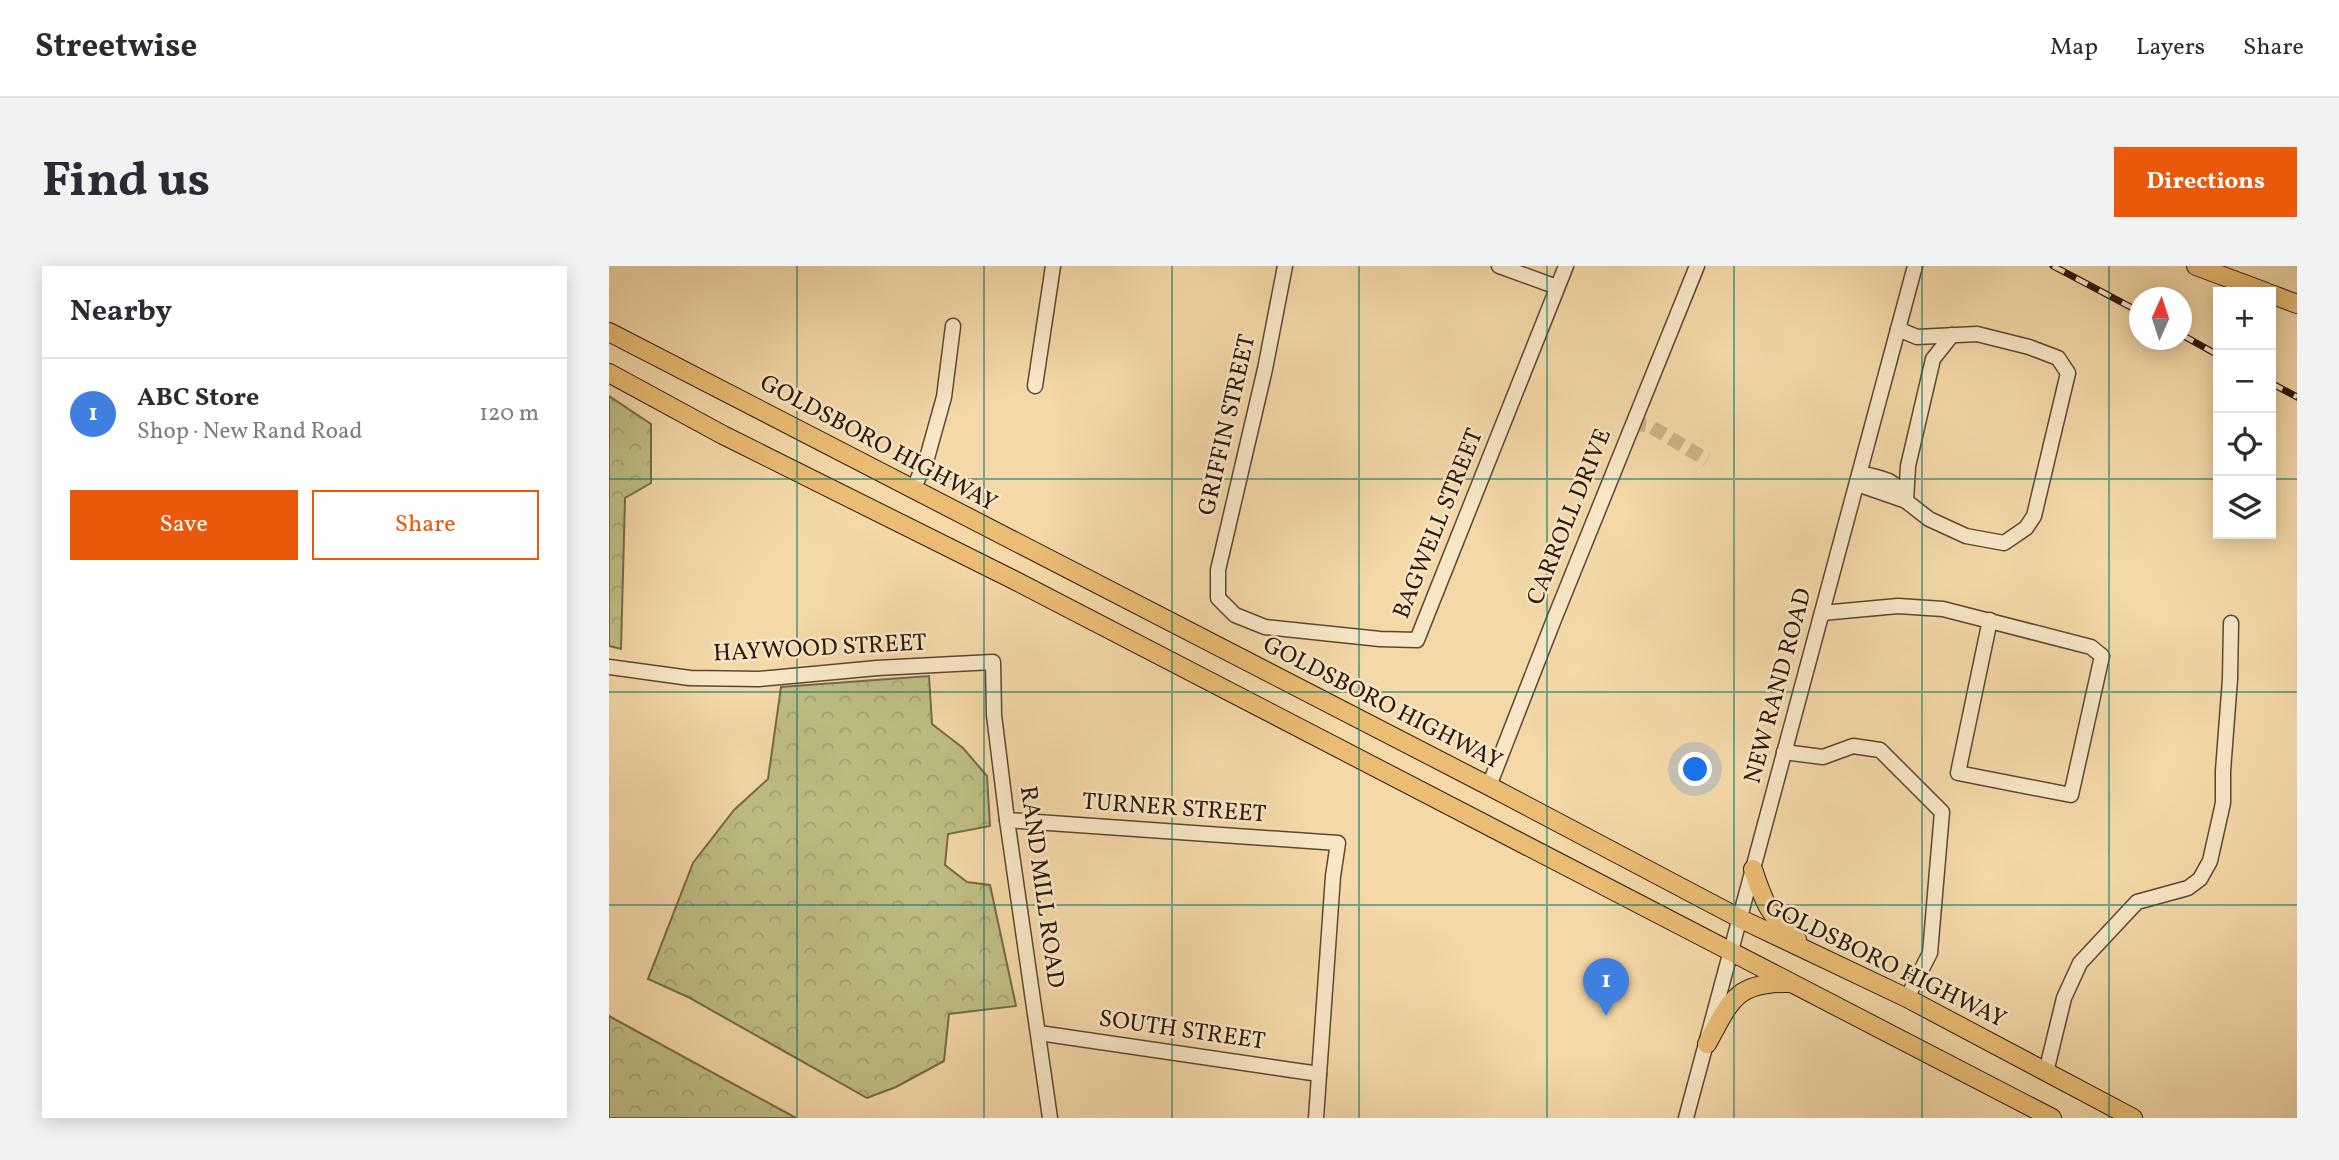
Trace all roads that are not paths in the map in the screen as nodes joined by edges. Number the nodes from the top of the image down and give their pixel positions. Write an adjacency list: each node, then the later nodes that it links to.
1 (1053, 266): 19 (street)
2 (1285, 266): 23 (street, GRIFFIN STREET)
3 (1499, 266): 8 (street)
4 (1566, 266): 8 (street, BAGWELL STREET)
5 (1697, 266): 30 (street, CARROLL DRIVE)
6 (1915, 266): 13 (street, NEW RAND ROAD)
7 (2196, 266): 9 (main road)
8 (1557, 287): 23 (street, BAGWELL STREET)
9 (2253, 287)
10 (2276, 296): 11 (main road)
11 (2297, 304)
12 (953, 326): 21 (street)
13 (1898, 329): 16 (street); 20 (street, NEW RAND ROAD)
14 (609, 332): 21 (main road, GOLDSBORO HIGHWAY)
15 (1952, 335): 16 (street); 17 (street); 22 (street)
16 (1917, 337): 17 (street)
17 (1933, 359): 22 (street)
18 (609, 373): 34 (main road)
19 (1035, 386)
20 (1859, 478): 22 (street); 24 (street, NEW RAND ROAD)
21 (913, 490): 30 (main road, GOLDSBORO HIGHWAY)
22 (1906, 501)
23 (1218, 594)
24 (1822, 613): 25 (street); 29 (street, NEW RAND ROAD)
25 (1990, 620): 25 (street)
26 (2231, 623): 40 (street)
27 (993, 662): 28 (street, HAYWOOD STREET); 31 (street, RAND MILL ROAD)
28 (609, 667)
29 (1784, 752): 32 (street, NEW RAND ROAD); 37 (street)
30 (1489, 786): 33 (main road, GOLDSBORO HIGHWAY)
31 (1007, 820): 38 (street, RAND MILL ROAD); 41 (street, TURNER STREET)
32 (1753, 869): 33 (street, NEW RAND ROAD); 35 (main road)
33 (1741, 919): 34 (street, NEW RAND ROAD); 35 (main road, GOLDSBORO HIGHWAY)
34 (1731, 951): 36 (main road); 39 (street, NEW RAND ROAD)
35 (1819, 957): 37 (main road, GOLDSBORO HIGHWAY)
36 (1793, 983): 39 (main road); 45 (main road)
37 (1907, 998): 40 (main road, GOLDSBORO HIGHWAY)
38 (1039, 1033): 41 (street, SOUTH STREET); 42 (street, RAND MILL ROAD)
39 (1707, 1044): 44 (street, NEW RAND ROAD)
40 (2046, 1072): 46 (main road, GOLDSBORO HIGHWAY)
41 (1319, 1074): 43 (street)
42 (1050, 1118)
43 (1316, 1118)
44 (1686, 1118)
45 (2052, 1118)
46 (2133, 1118)

